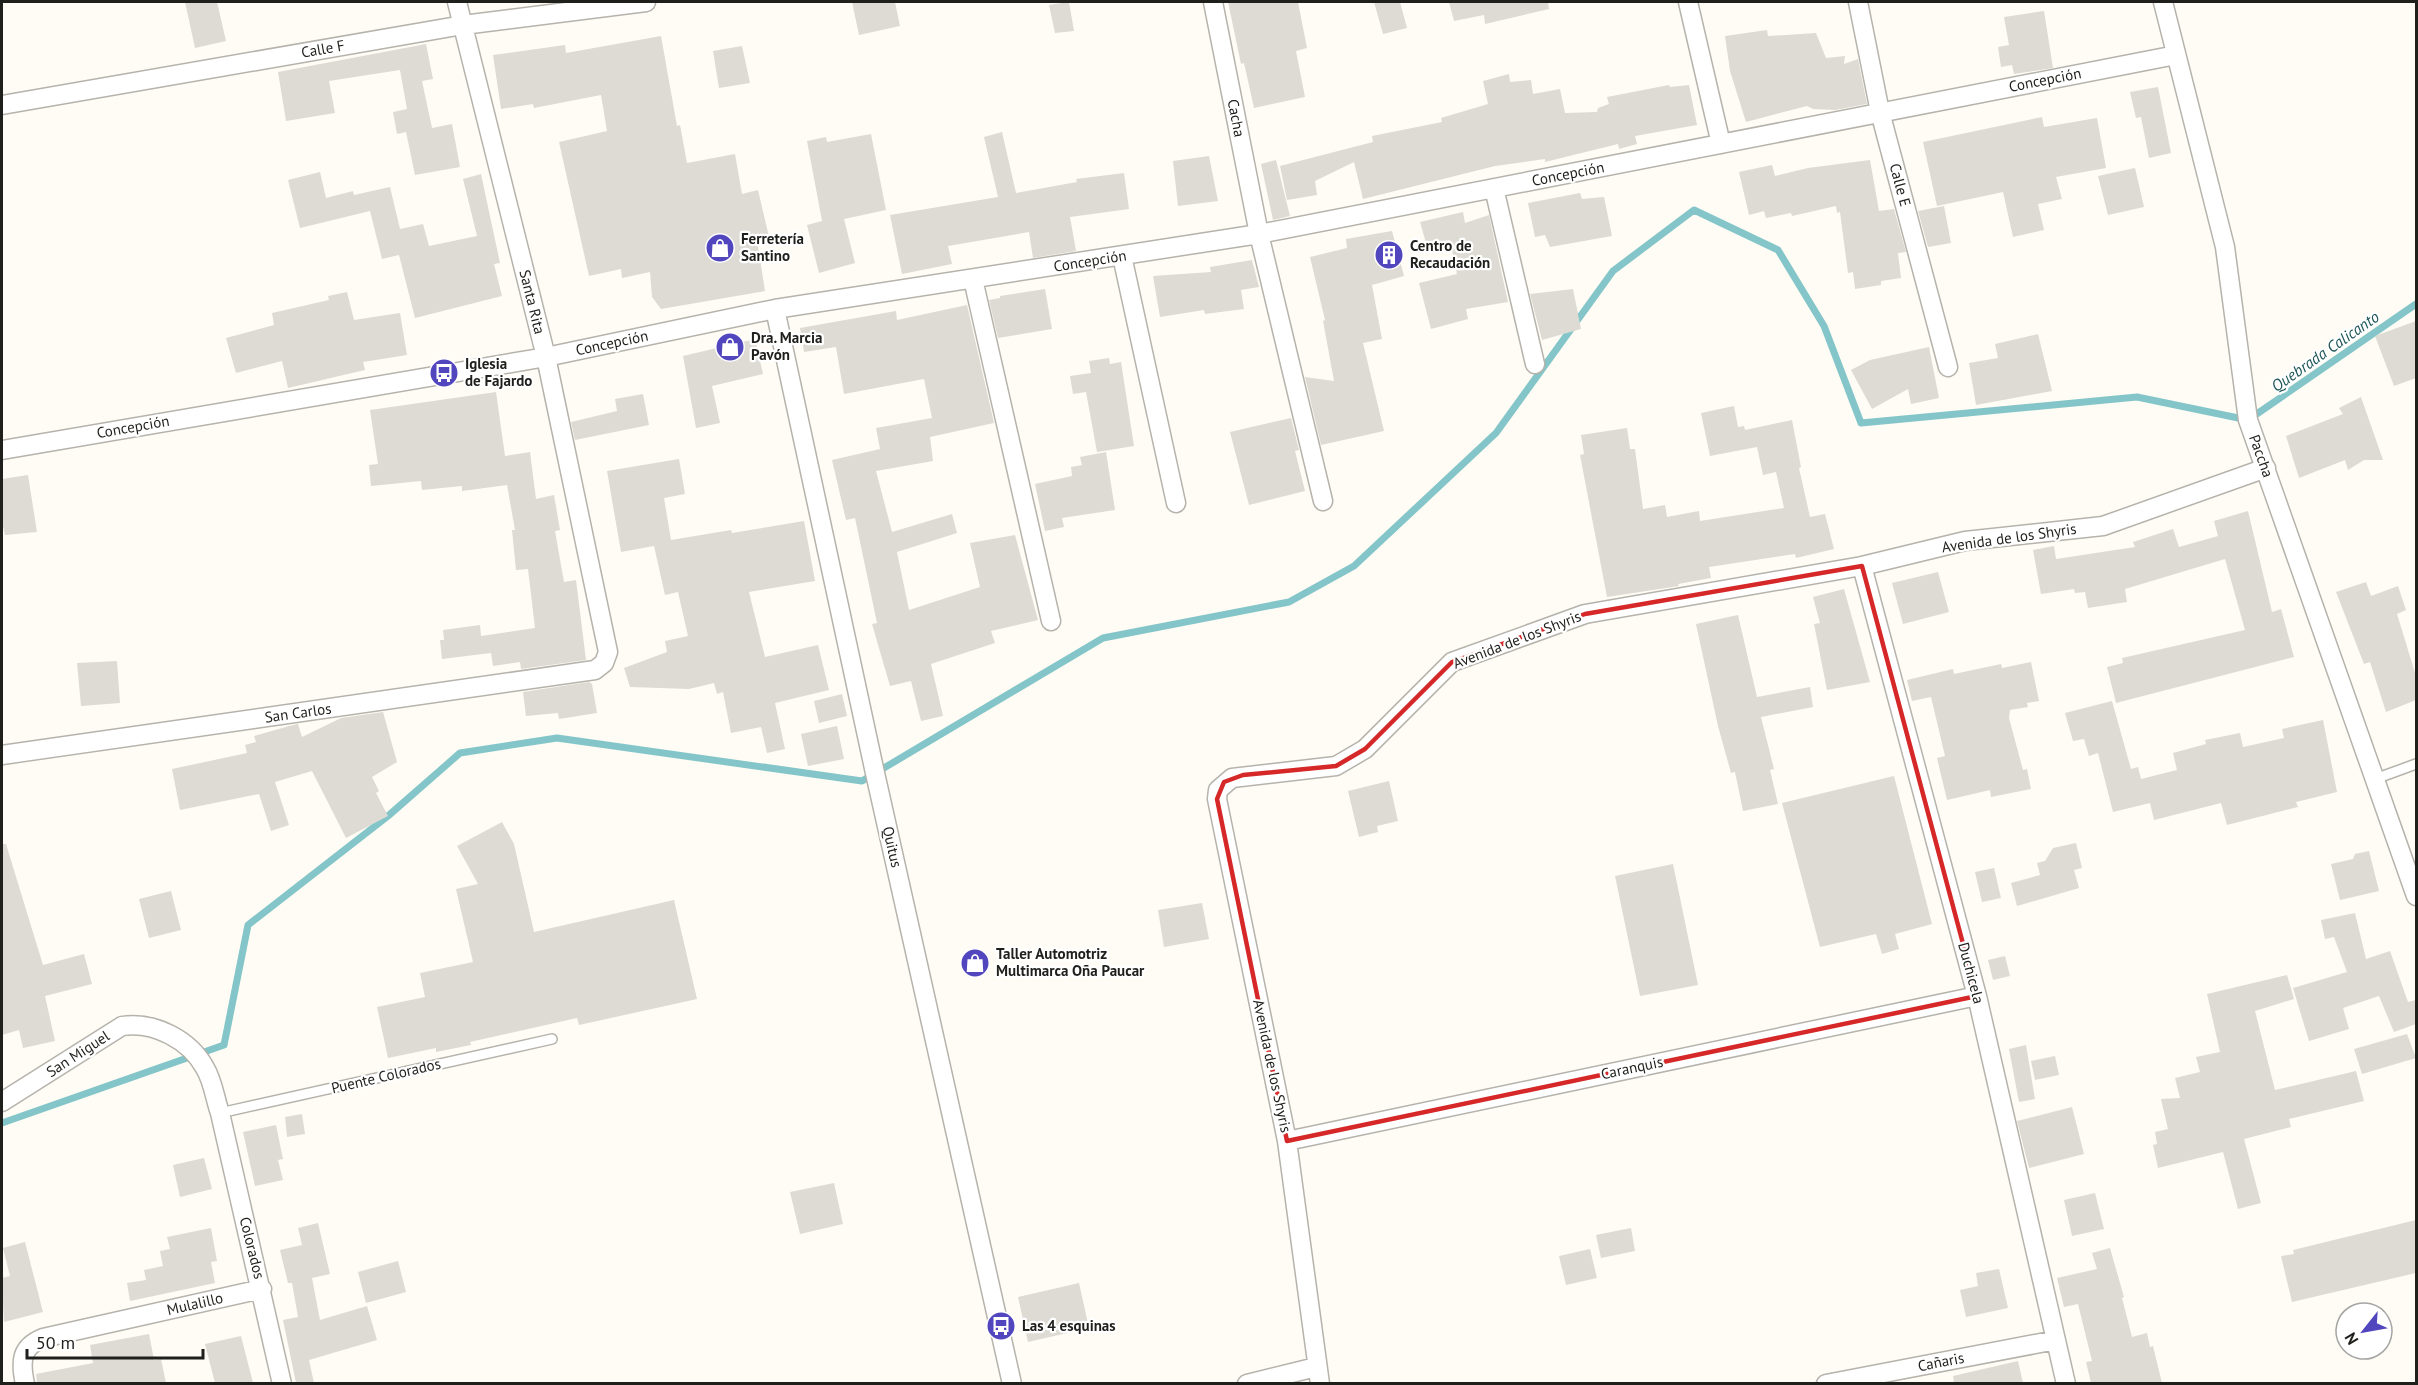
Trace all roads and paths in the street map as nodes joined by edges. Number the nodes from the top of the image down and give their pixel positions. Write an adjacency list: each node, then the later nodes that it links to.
1 (458, 2): 7 (street, Santa Rita)
2 (646, 2): 7 (street, Calle F)
3 (1213, 2): 13 (street, Cacha)
4 (1688, 2): 11 (street)
5 (1858, 2): 10 (street, Calle E)
6 (2163, 2): 8 (street, Paccha)
7 (463, 25): 9 (street, Calle F); 17 (street, Santa Rita)
8 (2176, 55): 10 (street, Concepción); 21 (street, Paccha)
9 (2, 105)
10 (1880, 112): 11 (street, Concepción); 19 (street, Calle E)
11 (1721, 144): 12 (street, Concepción)
12 (1494, 188): 13 (street, Concepción); 18 (street)
13 (1259, 234): 14 (street, Concepción); 22 (street, Cacha)
14 (1122, 256): 15 (street, Concepción); 23 (street)
15 (973, 279): 16 (street, Concepción); 25 (street)
16 (775, 309): 17 (street, Concepción); 41 (street, Quitus)
17 (546, 357): 20 (street, Concepción); 26 (street, Santa Rita)
18 (1535, 364)
19 (1948, 367)
20 (2, 450)
21 (2266, 468): 24 (street, Avenida de los Shyris); 29 (street, Paccha)
22 (1323, 501)
23 (1176, 503)
24 (1862, 566): 31 (street, Duchicela); 35 (street, Avenida de los Shyris)
25 (1051, 621)
26 (594, 670): 27 (street, San Carlos)
27 (2, 755)
28 (2416, 764): 29 (lane)
29 (2375, 779): 30 (street, Paccha)
30 (2416, 896)
31 (1977, 996): 35 (street, Caranquis); 37 (street, Duchicela)
32 (552, 1039): 34 (lane, Puente Colorados)
33 (2, 1102): 34 (street, San Miguel)
34 (220, 1113): 36 (street, Colorados)
35 (1287, 1141): 38 (street, Avenida de los Shyris)
36 (262, 1289): 39 (street, Mulalillo); 40 (street, Colorados)
37 (2056, 1340): 43 (street, Cañaris); 44 (street, Duchicela)
38 (1318, 1375): 42 (street)
39 (25, 1383)
40 (282, 1383)
41 (1012, 1383)
42 (1247, 1383)
43 (1826, 1383)
44 (2066, 1383)

